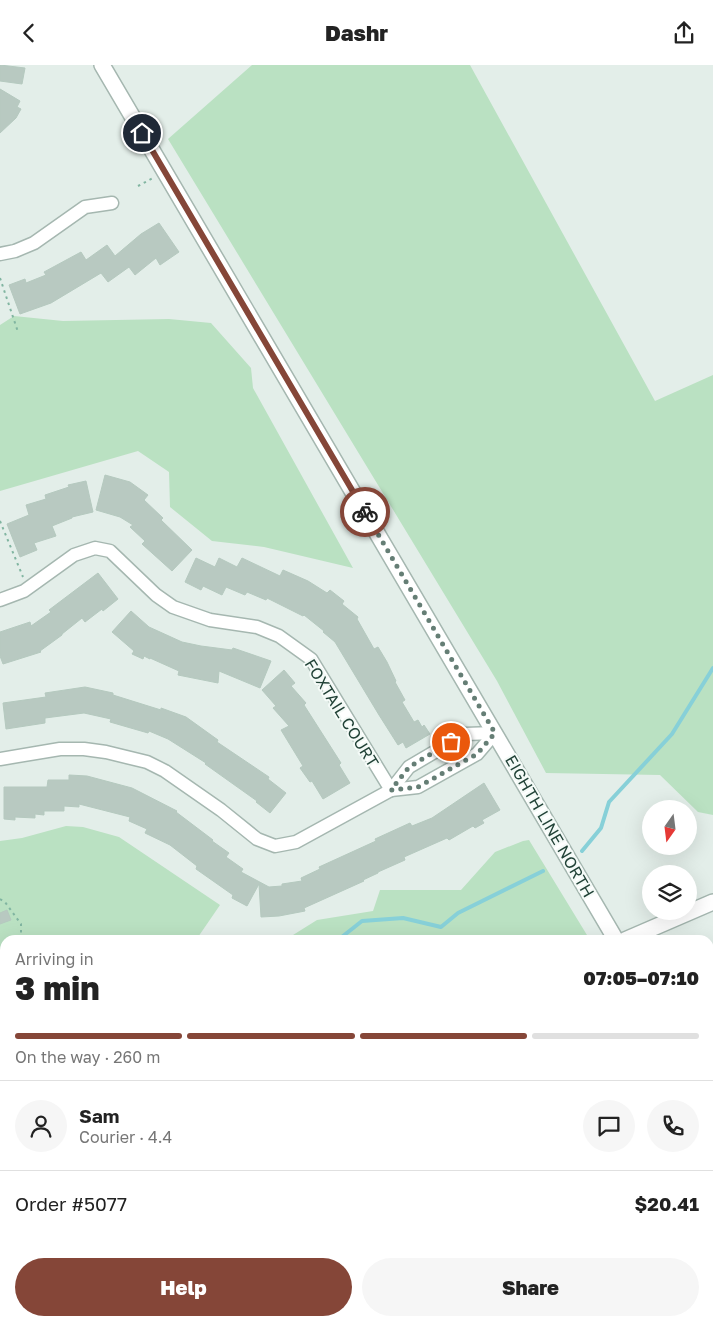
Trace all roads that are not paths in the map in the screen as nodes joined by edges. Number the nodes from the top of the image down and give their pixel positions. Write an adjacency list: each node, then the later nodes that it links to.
1 (102, 65): 5 (street, EIGHTH LINE NORTH)
2 (112, 203): 3 (street)
3 (0, 254)
4 (0, 600): 7 (street, FOXTAIL COURT)
5 (495, 733): 7 (street); 7 (street); 9 (street, EIGHTH LINE NORTH)
6 (0, 759): 7 (street)
7 (391, 790)
8 (713, 902): 10 (street)
9 (613, 935)
10 (637, 935)

